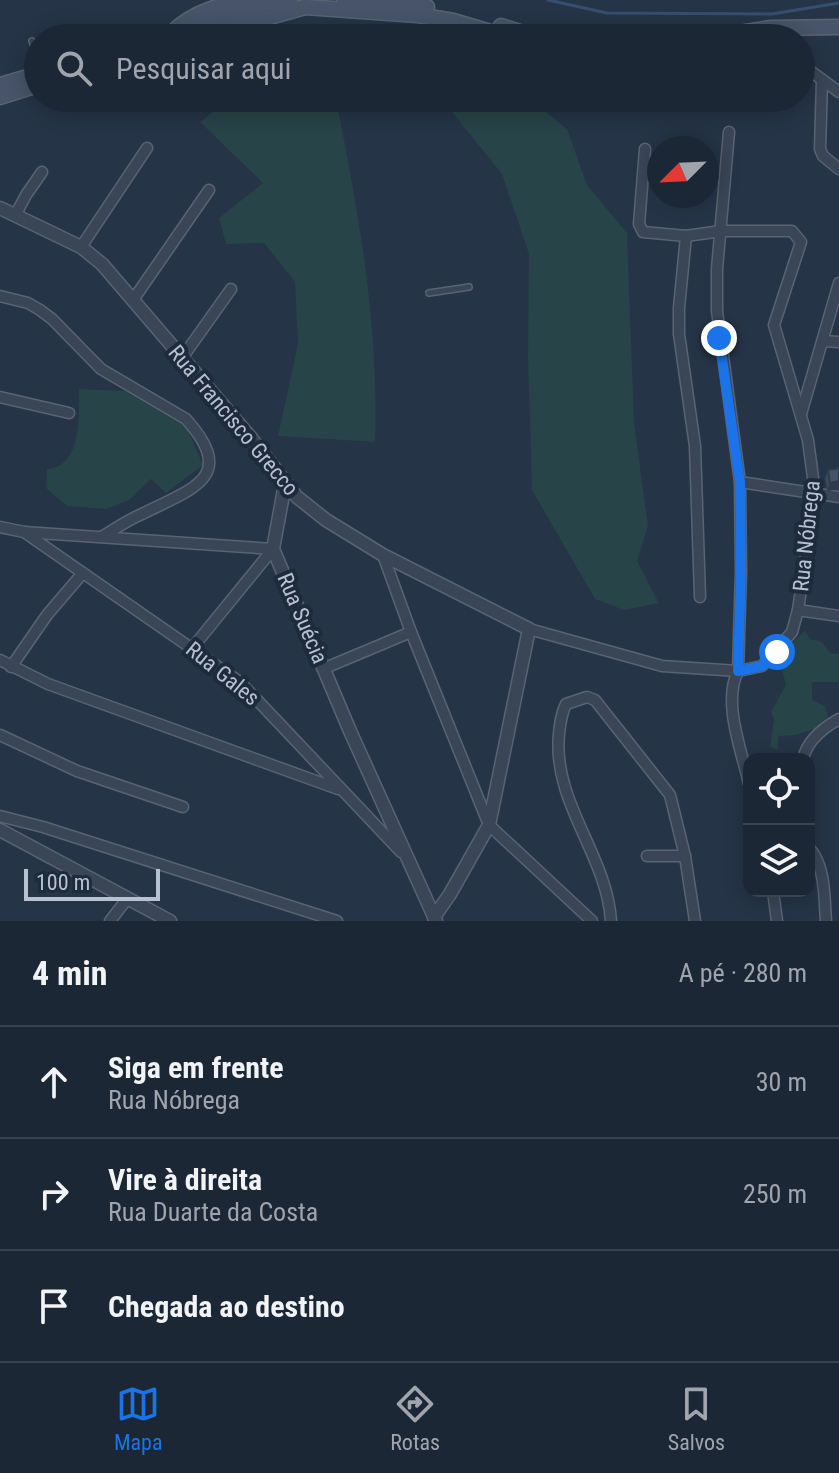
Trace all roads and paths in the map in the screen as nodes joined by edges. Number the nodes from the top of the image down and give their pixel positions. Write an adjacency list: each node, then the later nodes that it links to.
1 (338, 0): 10 (main road)
2 (286, 1): 3 (main road); 4 (main road)
3 (220, 4): 5 (main road)
4 (245, 11): 6 (main road); 7 (main road)
5 (201, 24)
6 (211, 24)
7 (234, 24)
8 (245, 24): 9 (main road)
9 (463, 24)
10 (493, 24)
11 (815, 27): 12 (main road)
12 (839, 27)
13 (815, 75): 15 (street)
14 (24, 78): 16 (main road)
15 (822, 81): 18 (street); 23 (street)
16 (0, 85)
17 (24, 89): 19 (main road)
18 (839, 92)
19 (0, 97)
20 (729, 132): 28 (street)
21 (147, 148): 30 (street)
22 (645, 149): 29 (street)
23 (839, 169)
24 (42, 172): 27 (street)
25 (209, 190): 36 (street)
26 (0, 208): 27 (street, Rua Francisco Grecco)
27 (16, 214): 30 (street, Rua Francisco Grecco)
28 (721, 231): 29 (street); 42 (street, Rua Nóbrega); 43 (street)
29 (686, 236): 53 (street)
30 (81, 247): 36 (street, Rua Francisco Grecco)
31 (839, 283): 37 (street)
32 (469, 287): 34 (lane)
33 (231, 289): 39 (street)
34 (429, 293)
35 (0, 296): 49 (street)
36 (133, 300): 39 (street, Rua Francisco Grecco)
37 (823, 341): 38 (street); 42 (street)
38 (839, 342)
39 (182, 358): 44 (street, Rua Francisco Grecco)
40 (0, 397): 41 (street)
41 (69, 413)
42 (801, 416): 45 (street, Rua Nóbrega)
43 (740, 482): 45 (street); 62 (street)
44 (285, 484): 50 (street); 51 (street, Rua Francisco Grecco)
45 (815, 493): 46 (street); 54 (street, Rua Nóbrega)
46 (839, 497)
47 (0, 527): 48 (street, Rua Gales)
48 (24, 532): 49 (street, Rua Suécia); 52 (street, Rua Gales)
49 (103, 536): 50 (street, Rua Suécia)
50 (273, 549): 58 (street); 61 (street, Rua Suécia)
51 (383, 555): 56 (street, Rua Francisco Grecco); 57 (street)
52 (82, 574): 58 (street, Rua Gales); 60 (street)
53 (700, 597)
54 (798, 610): 55 (street); 62 (street, Rua Nóbrega)
55 (839, 616)
56 (529, 629): 62 (street, Rua Francisco Grecco); 70 (street)
57 (411, 632): 61 (street); 70 (street)
58 (193, 647): 67 (street, Rua Gales)
59 (0, 660): 60 (street)
60 (11, 667): 67 (street)
61 (325, 668): 75 (street, Rua Suécia)
62 (738, 671): 66 (street)
63 (839, 719): 65 (street)
64 (0, 735): 68 (street)
65 (806, 753)
66 (743, 755)
67 (340, 789): 75 (street, Rua Gales)
68 (183, 807)
69 (0, 816): 82 (street)
70 (489, 825): 78 (street); 83 (street)
71 (0, 830): 77 (street)
72 (647, 856): 73 (street)
73 (685, 856): 79 (street); 84 (street)
74 (815, 856): 86 (street)
75 (412, 863): 78 (street, Rua Suécia)
76 (774, 897): 85 (street)
77 (127, 899): 80 (street); 81 (street)
78 (435, 919)
79 (698, 920)
80 (110, 921)
81 (170, 921)
82 (337, 921)
83 (592, 921)
84 (611, 921)
85 (777, 921)
86 (826, 921)

